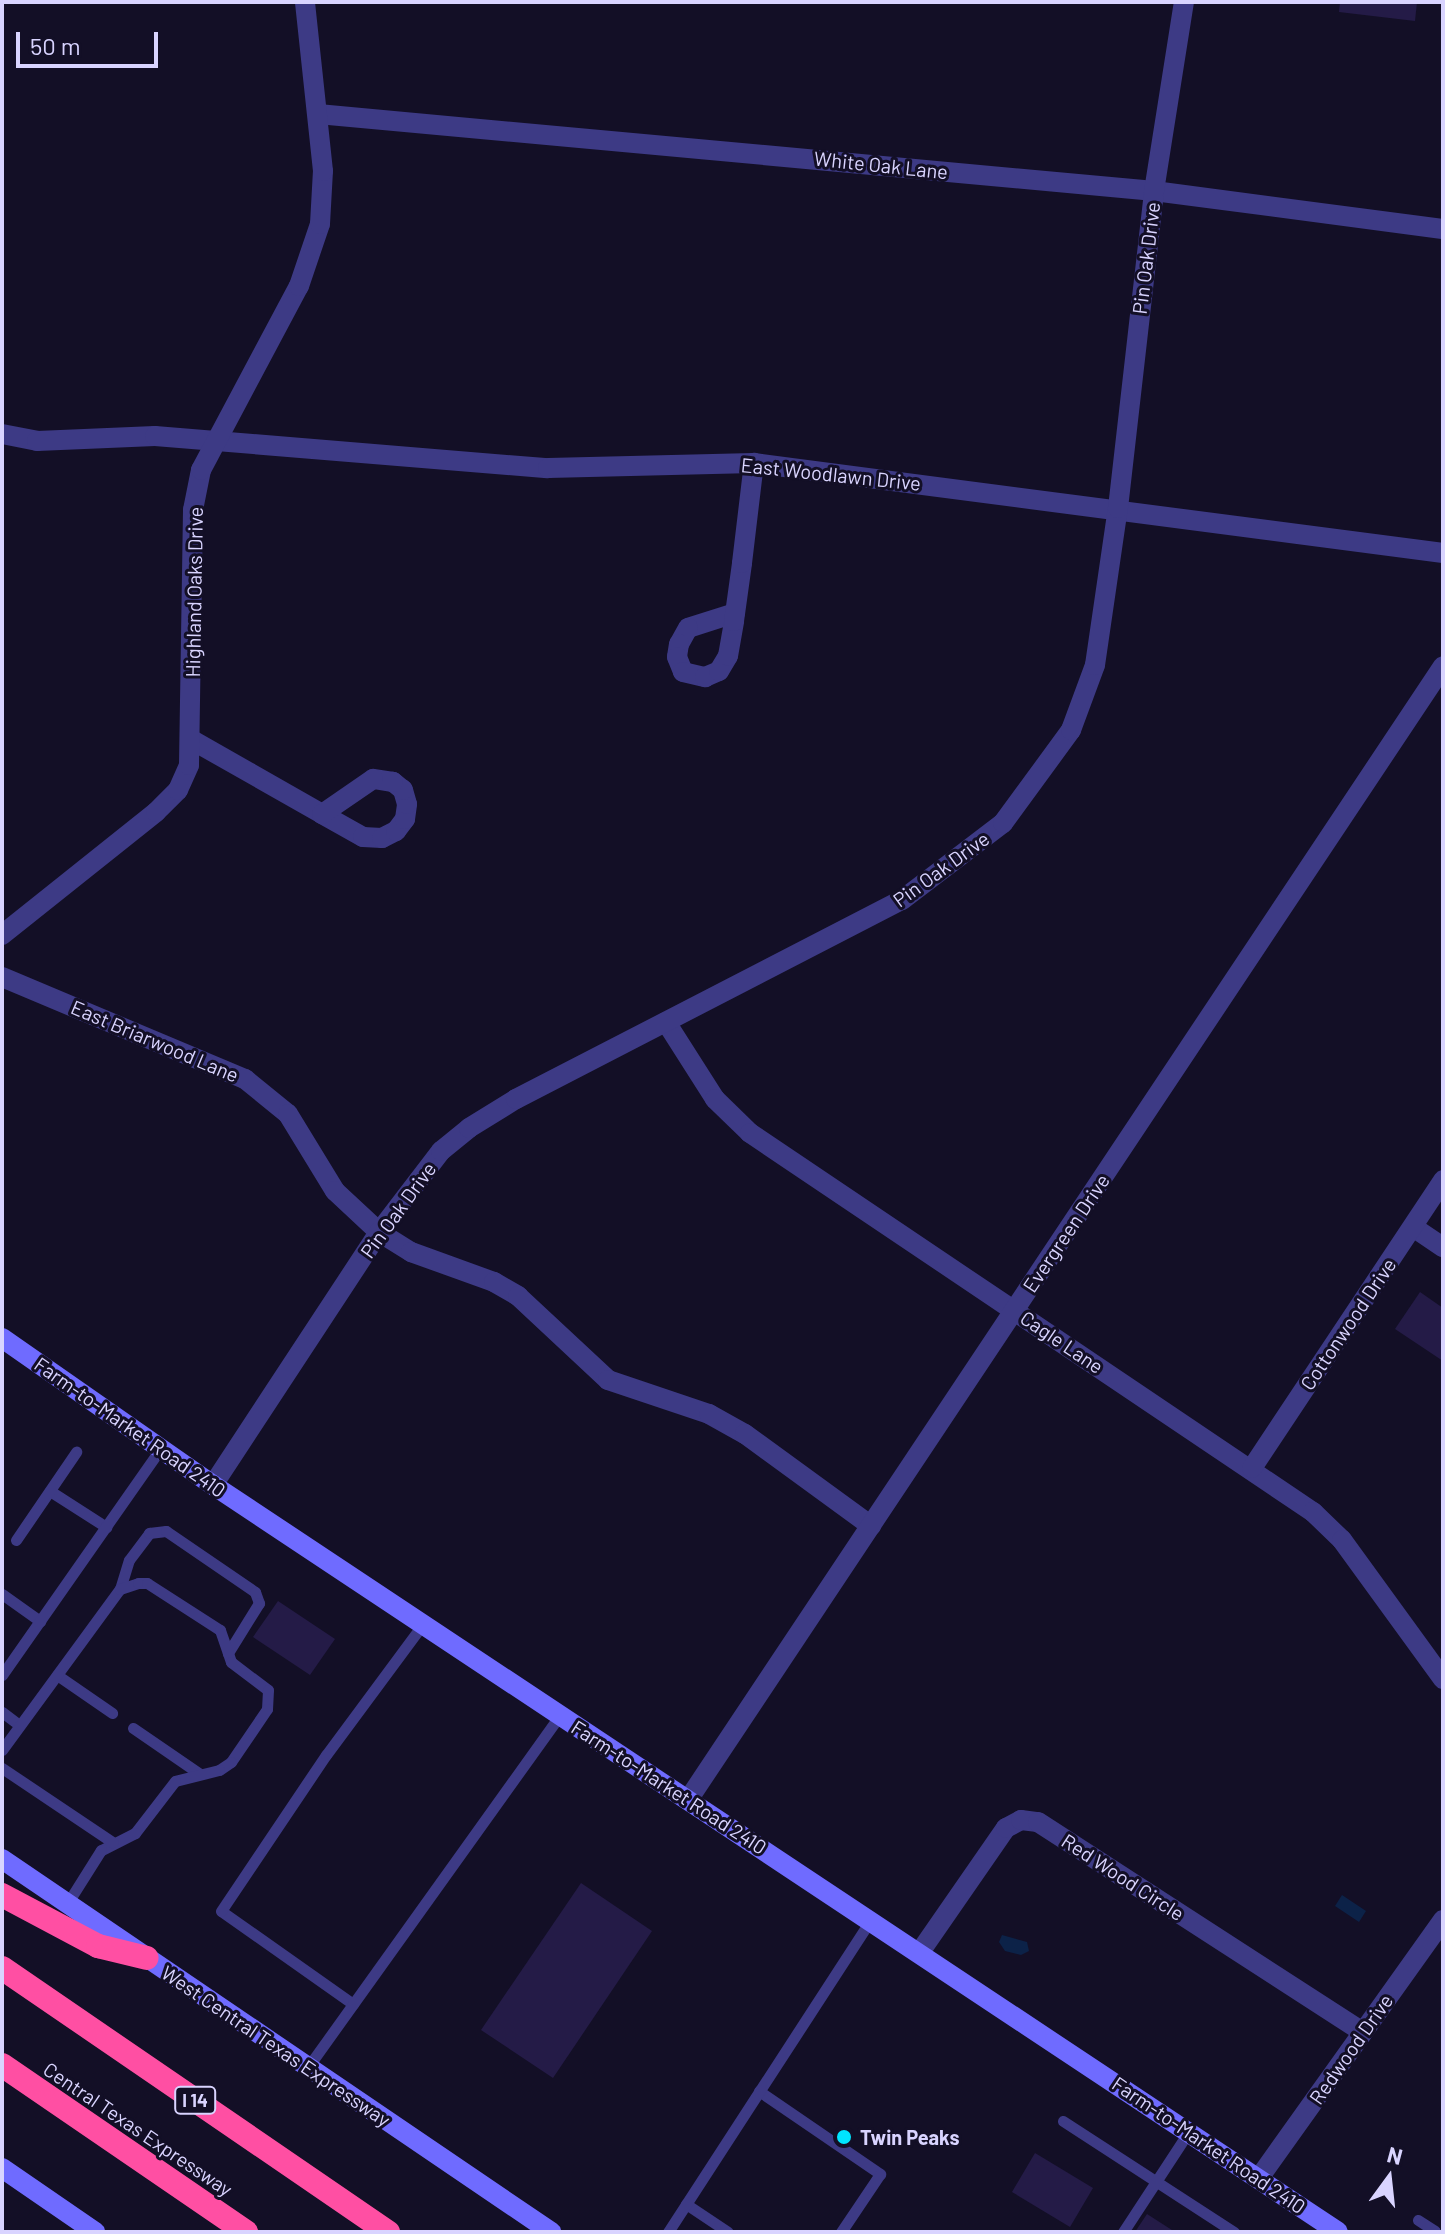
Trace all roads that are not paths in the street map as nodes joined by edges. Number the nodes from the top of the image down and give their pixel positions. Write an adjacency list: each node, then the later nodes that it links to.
1 (305, 2): 3 (street, Highland Oaks Drive)
2 (1184, 2): 4 (street, Pin Oak Drive)
3 (318, 114): 4 (street, White Oak Lane); 7 (street, Highland Oaks Drive)
4 (1154, 191): 5 (street, White Oak Lane); 9 (street, Pin Oak Drive)
5 (1443, 229)
6 (2, 434): 7 (street, East Woodlawn Drive)
7 (215, 442): 8 (street, East Woodlawn Drive); 13 (street, Highland Oaks Drive)
8 (754, 463): 9 (street, East Woodlawn Drive); 11 (street)
9 (1118, 508): 10 (street, East Woodlawn Drive); 17 (street, Pin Oak Drive)
10 (1443, 553)
11 (735, 613)
12 (1443, 666): 22 (street, Evergreen Drive)
13 (192, 740): 14 (street); 15 (street, Highland Oaks Drive)
14 (322, 814)
15 (2, 935)
16 (2, 977): 20 (street, East Briarwood Lane)
17 (666, 1022): 20 (street, Pin Oak Drive); 22 (street, Cagle Lane)
18 (1443, 1180): 19 (street, Cottonwood Drive)
19 (1413, 1227): 21 (street); 26 (street, Cottonwood Drive)
20 (379, 1232): 27 (street, Pin Oak Drive); 29 (street, East Briarwood Lane)
21 (1443, 1247)
22 (1015, 1310): 26 (street, Cagle Lane); 29 (street, Evergreen Drive)
23 (2, 1338): 24 (main road, Farm-to-Market Road 2410)
24 (161, 1448): 27 (main road, Farm-to-Market Road 2410); 30 (lane)
25 (76, 1452): 28 (lane)
26 (1252, 1468): 39 (street, Cagle Lane)
27 (213, 1485): 35 (main road, Farm-to-Market Road 2410)
28 (50, 1491): 30 (lane); 31 (lane)
29 (871, 1526): 48 (street, Evergreen Drive)
30 (106, 1527): 34 (lane)
31 (16, 1540)
32 (120, 1589): 36 (lane); 36 (lane); 38 (lane)
33 (2, 1594): 34 (lane)
34 (40, 1621): 37 (lane)
35 (423, 1624): 42 (main road, Farm-to-Market Road 2410); 58 (lane)
36 (228, 1653): 47 (lane)
37 (2, 1675)
38 (57, 1675): 41 (lane); 43 (lane)
39 (1443, 1679)
40 (2, 1712): 43 (lane)
41 (112, 1713)
42 (560, 1715): 48 (main road, Farm-to-Market Road 2410); 58 (lane)
43 (19, 1725): 45 (lane)
44 (133, 1728): 47 (lane)
45 (2, 1750)
46 (2, 1768): 49 (lane)
47 (200, 1774): 49 (lane)
48 (688, 1800): 53 (main road, Farm-to-Market Road 2410)
49 (112, 1842): 52 (lane)
50 (2, 1859): 52 (main road, West Central Texas Expressway)
51 (2, 1895): 56 (highway)
52 (67, 1904): 56 (main road, West Central Texas Expressway)
53 (871, 1920): 55 (main road, Farm-to-Market Road 2410); 62 (lane)
54 (1443, 1920): 59 (street, Redwood Drive)
55 (920, 1952): 59 (street, Red Wood Circle); 64 (main road, Farm-to-Market Road 2410)
56 (147, 1958): 61 (main road, West Central Texas Expressway)
57 (2, 1968): 72 (highway, I 14)
58 (353, 2004): 61 (lane)
59 (1363, 2032): 66 (street, Redwood Drive)
60 (2, 2065): 71 (highway, Central Texas Expressway)
61 (308, 2067): 73 (main road, West Central Texas Expressway)
62 (759, 2091): 68 (lane); 76 (lane)
63 (1063, 2121): 67 (lane)
64 (1189, 2131): 66 (main road, Farm-to-Market Road 2410); 67 (lane)
65 (2, 2168): 70 (main road)
66 (1259, 2178): 79 (main road, Farm-to-Market Road 2410)
67 (1156, 2182): 77 (lane); 78 (lane)
68 (686, 2204): 74 (lane); 75 (lane)
69 (1418, 2220): 80 (lane)
70 (95, 2232)
71 (246, 2232)
72 (388, 2232)
73 (551, 2232)
74 (668, 2232)
75 (728, 2232)
76 (841, 2232)
77 (1123, 2232)
78 (1234, 2232)
79 (1338, 2232)
80 (1435, 2232)

